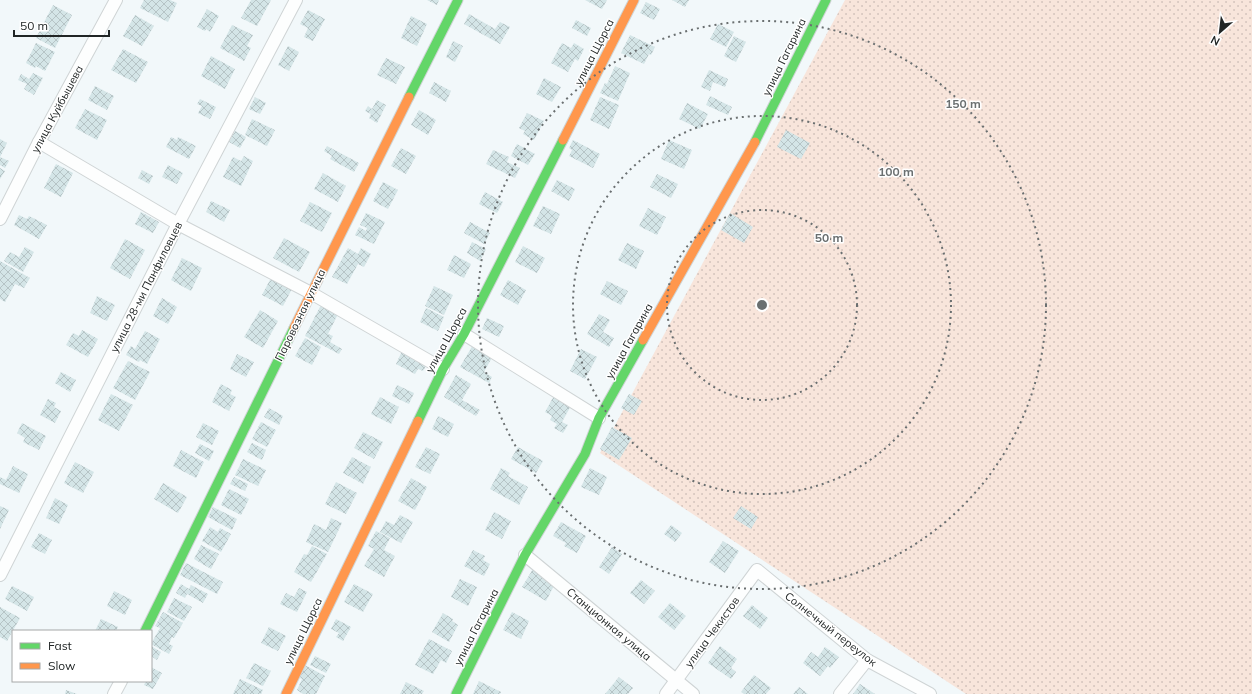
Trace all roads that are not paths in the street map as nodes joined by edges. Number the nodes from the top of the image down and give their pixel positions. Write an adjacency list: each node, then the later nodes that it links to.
1 (116, 0): 6 (street, улица Куйбышева)
2 (296, 0): 8 (street, улица 28-ми Панфиловцев)
3 (458, 0): 9 (street, Паровозная улица)
4 (634, 0): 10 (street, улица Щорса)
5 (826, 0): 12 (street, улица Гагарина)
6 (39, 142): 7 (street, улица Куйбышева); 8 (street)
7 (0, 219)
8 (178, 224): 9 (street); 15 (street, улица 28-ми Панфиловцев)
9 (311, 293): 11 (street); 16 (street, Паровозная улица)
10 (464, 334): 11 (street, улица Щорса); 12 (street)
11 (443, 369): 21 (street, улица Щорса)
12 (599, 418): 13 (street, улица Гагарина)
13 (525, 555): 18 (street, Станционная улица); 22 (street, улица Гагарина)
14 (757, 570): 17 (street, Солнечный переулок); 18 (street, улица Чекистов)
15 (0, 575)
16 (145, 630)
17 (867, 660): 25 (street); 26 (street, Солнечный переулок)
18 (677, 680): 23 (street, улица Чекистов); 24 (street, Станционная улица)
19 (120, 682): 20 (street)
20 (114, 694)
21 (286, 694)
22 (456, 694)
23 (666, 694)
24 (693, 694)
25 (840, 694)
26 (930, 694)

